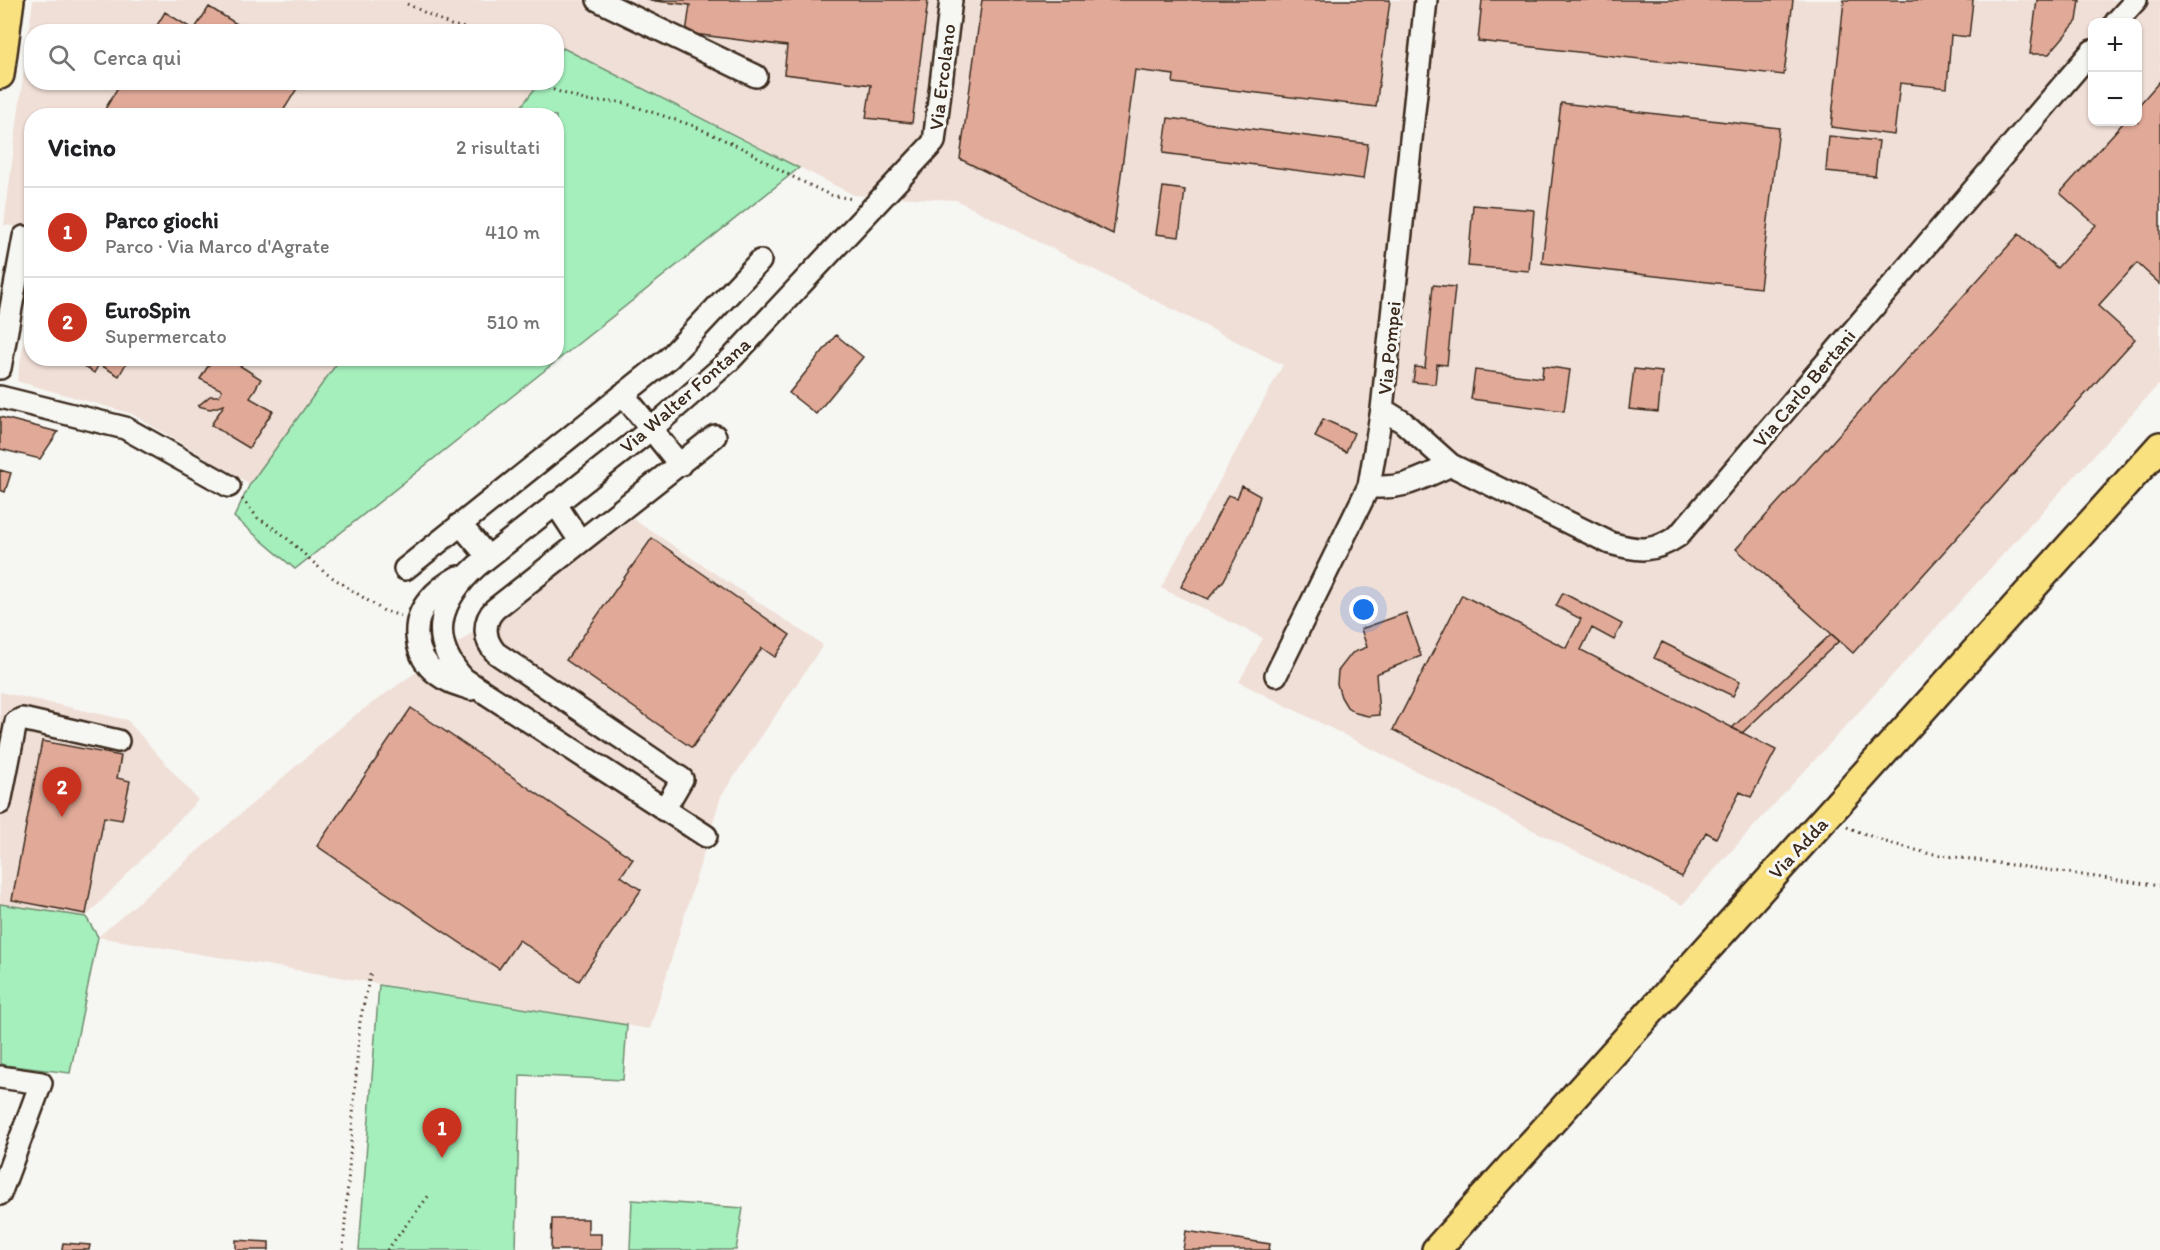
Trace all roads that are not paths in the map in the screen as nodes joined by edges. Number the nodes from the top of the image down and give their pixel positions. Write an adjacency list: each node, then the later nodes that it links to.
1 (10, 0): 8 (main road)
2 (598, 0): 9 (street)
3 (951, 0): 10 (street, Via Ercolano)
4 (1426, 0): 16 (street, Via Pompei)
5 (2136, 0): 6 (street)
6 (2120, 18)
7 (2088, 56): 21 (street, Via Carlo Bertani)
8 (0, 75)
9 (756, 76)
10 (875, 204): 17 (street, Via Walter Fontana)
11 (24, 237): 13 (street)
12 (760, 261): 14 (street)
13 (0, 368)
14 (622, 394): 17 (street); 25 (street)
15 (0, 397): 22 (street)
16 (1382, 409): 21 (street, Via Carlo Bertani); 23 (street, Via Pompei)
17 (650, 430): 20 (street); 24 (street, Via Walter Fontana)
18 (715, 436): 20 (street)
19 (2160, 446): 39 (main road, Via Adda)
20 (680, 465): 26 (street)
21 (1450, 465): 23 (street)
22 (230, 486)
23 (1369, 486): 29 (street, Via Pompei)
24 (555, 503): 26 (street); 27 (street, Via Walter Fontana)
25 (460, 524): 27 (street); 28 (street)
26 (580, 541): 35 (street)
27 (482, 561): 30 (street, Via Walter Fontana); 30 (street, Via Walter Fontana)
28 (405, 568)
29 (1276, 675)
30 (490, 697): 35 (street, Via Walter Fontana)
31 (8, 720): 32 (street); 33 (street)
32 (118, 741)
33 (4, 761): 34 (street)
34 (0, 803)
35 (664, 810): 36 (street, Via Walter Fontana)
36 (706, 836)
37 (2, 1075): 38 (street)
38 (0, 1194)
39 (1436, 1250)

